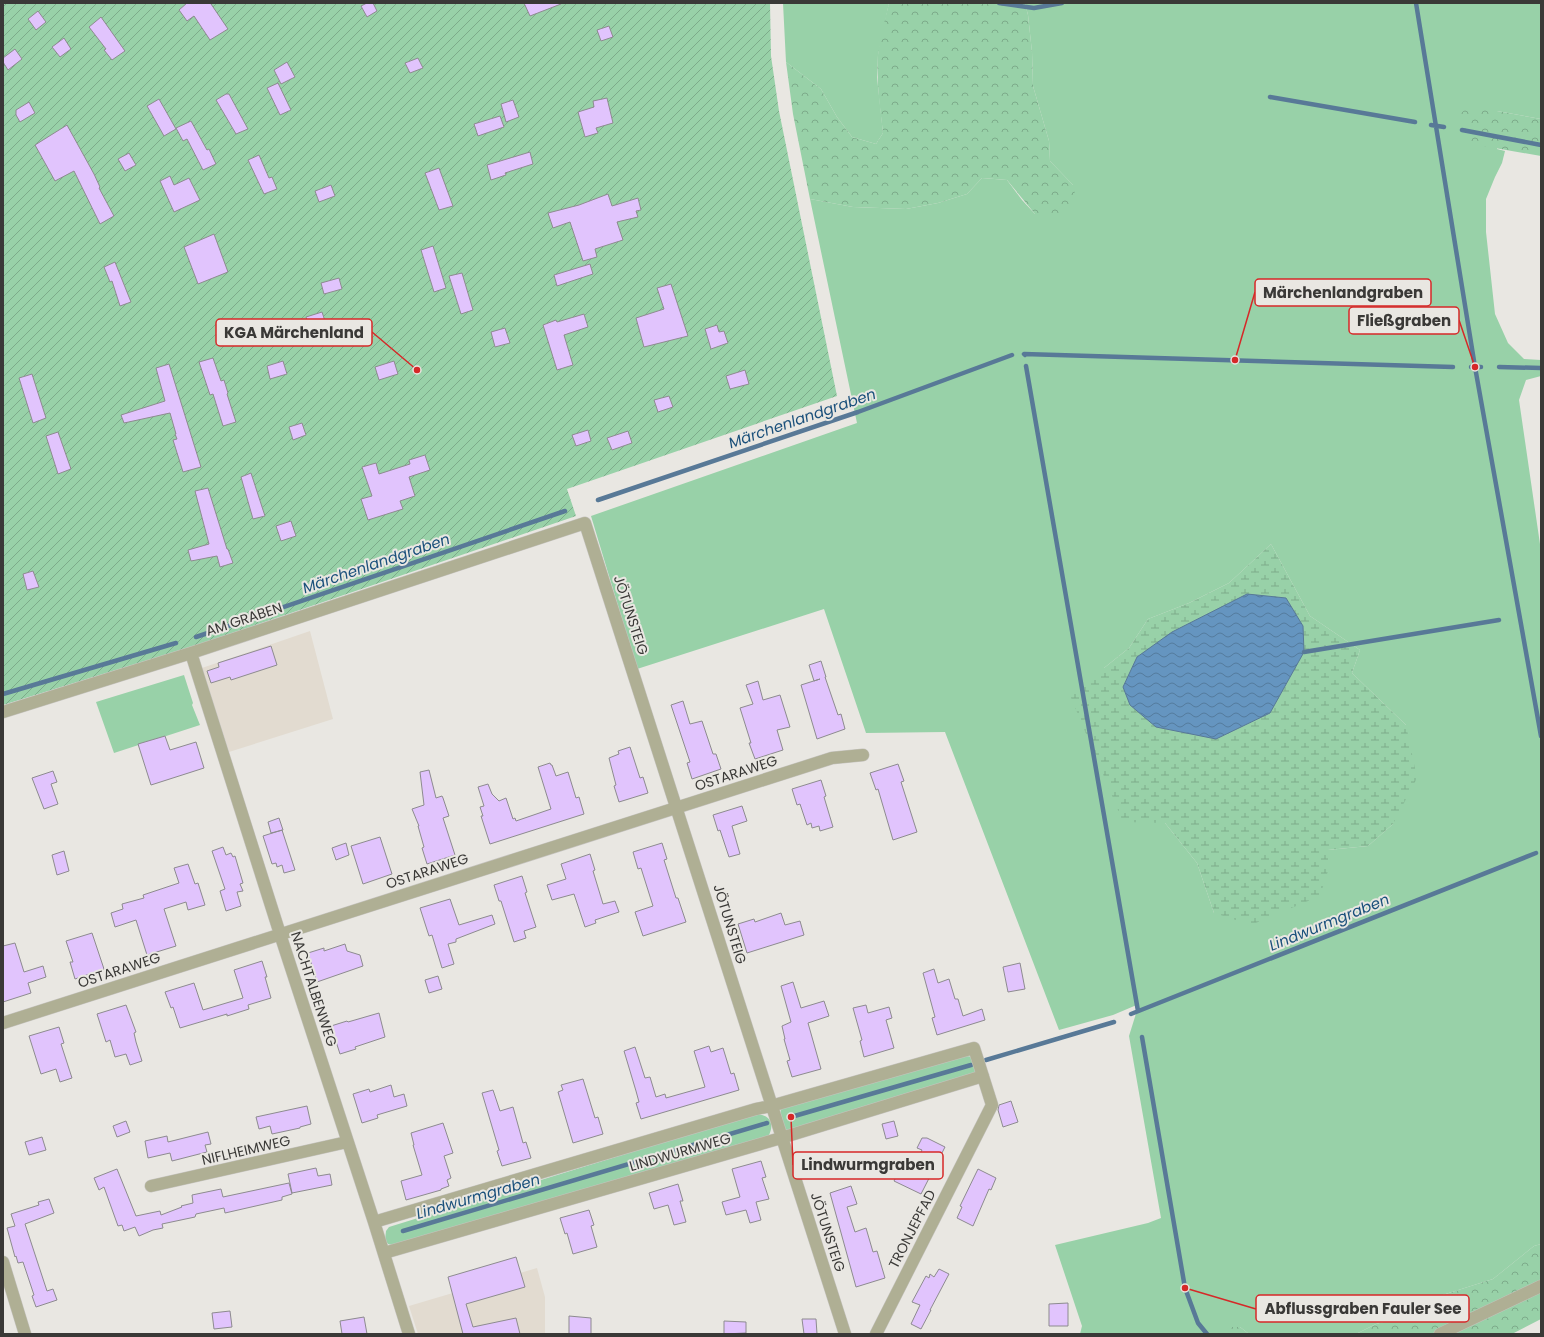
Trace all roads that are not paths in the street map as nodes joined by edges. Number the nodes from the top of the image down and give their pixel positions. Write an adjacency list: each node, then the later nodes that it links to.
1 (585, 522): 2 (street, AM GRABEN); 5 (street, JÖTUNSTEIG)
2 (191, 653): 3 (street, AM GRABEN); 6 (street, NACHTALBENWEG)
3 (3, 712)
4 (863, 755): 5 (street, OSTARAWEG)
5 (677, 807): 6 (street, OSTARAWEG); 10 (street, JÖTUNSTEIG)
6 (280, 934): 7 (street, OSTARAWEG); 12 (street, NACHTALBENWEG)
7 (3, 1023)
8 (974, 1048): 9 (street, TRONJEPFAD); 10 (street, LINDWURMWEG)
9 (983, 1076): 11 (street, LINDWURMWEG); 21 (street, TRONJEPFAD)
10 (771, 1106): 11 (street, JÖTUNSTEIG); 14 (street, LINDWURMWEG)
11 (781, 1138): 15 (street, LINDWURMWEG); 20 (street, JÖTUNSTEIG)
12 (348, 1142): 13 (street, NIFLHEIMWEG); 14 (street, NACHTALBENWEG)
13 (151, 1186)
14 (374, 1222): 15 (street, NACHTALBENWEG)
15 (384, 1253): 19 (street, NACHTALBENWEG)
16 (3, 1262): 18 (street)
17 (1541, 1286): 22 (street)
18 (26, 1334)
19 (409, 1334)
20 (845, 1334)
21 (876, 1334)
22 (1440, 1334)

